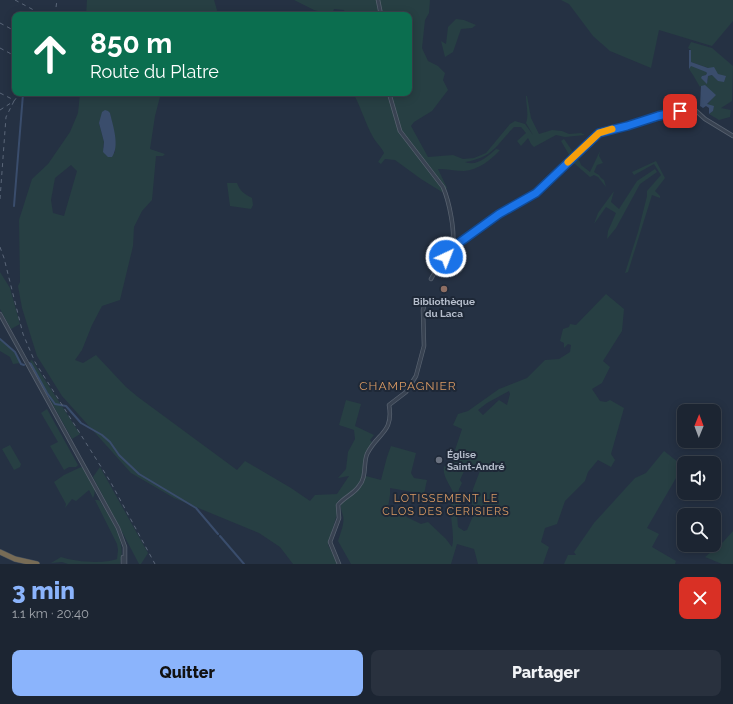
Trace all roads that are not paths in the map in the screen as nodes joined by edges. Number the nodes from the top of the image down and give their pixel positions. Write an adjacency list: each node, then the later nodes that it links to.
1 (378, 0): 2 (street)
2 (380, 12)
3 (390, 96): 5 (street)
4 (733, 136): 5 (street)
5 (452, 248): 6 (street)
6 (432, 279)
7 (424, 303): 12 (street)
8 (0, 314): 11 (street)
9 (0, 552): 10 (highway)
10 (37, 564)
11 (124, 564)
12 (339, 564)

